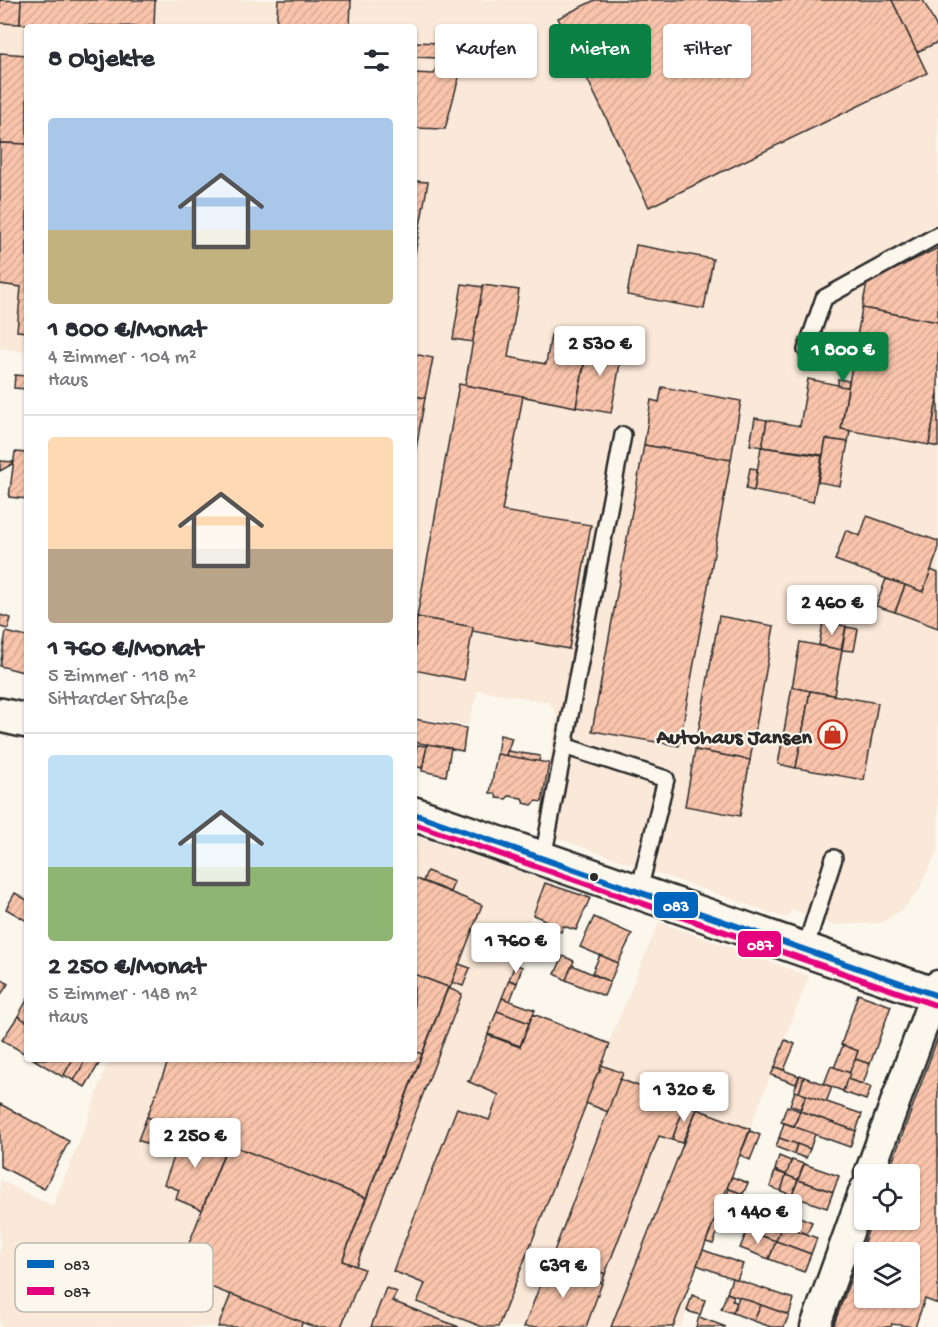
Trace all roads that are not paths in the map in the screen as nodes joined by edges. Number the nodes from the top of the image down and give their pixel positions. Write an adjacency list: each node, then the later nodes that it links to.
1 (938, 236): 2 (lane)
2 (806, 350)
3 (623, 435): 6 (lane)
4 (0, 715): 5 (street)
5 (24, 720)
6 (564, 746): 8 (lane); 10 (lane)
7 (417, 815): 8 (street)
8 (543, 858): 10 (street)
9 (834, 858): 11 (lane)
10 (639, 891): 11 (street)
11 (805, 949): 12 (street)
12 (937, 992): 13 (street)
13 (873, 1164)
14 (854, 1218): 15 (street)
15 (815, 1327)

